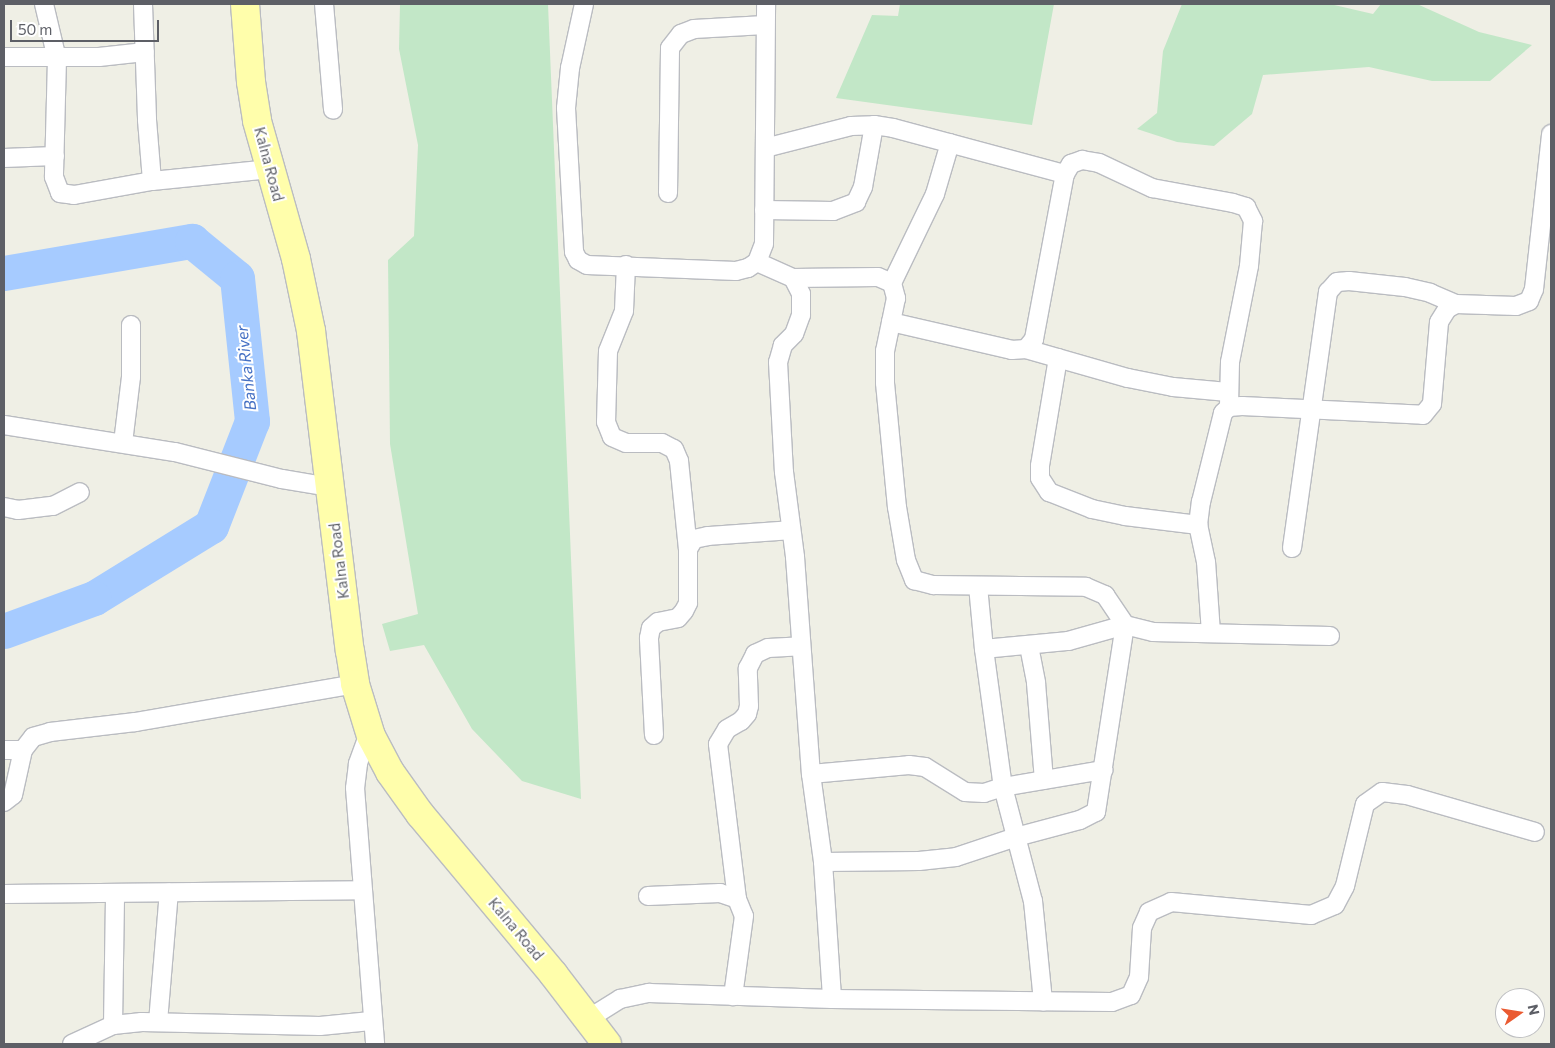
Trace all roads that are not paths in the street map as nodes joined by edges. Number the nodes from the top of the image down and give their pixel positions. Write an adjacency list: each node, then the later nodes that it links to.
1 (44, 4): 10 (street)
2 (143, 4): 8 (street)
3 (245, 4): 18 (main road, Kalna Road)
4 (324, 4): 11 (street)
5 (584, 4): 24 (street)
6 (766, 4): 7 (street)
7 (765, 25): 15 (street); 21 (street)
8 (145, 52): 10 (street); 20 (street)
9 (4, 57): 10 (street)
10 (57, 59): 16 (street)
11 (333, 110)
12 (874, 125): 14 (street); 15 (street); 22 (street)
13 (1551, 134): 27 (street)
14 (950, 143): 19 (street); 26 (street)
15 (765, 148): 22 (street)
16 (55, 156): 17 (street); 20 (street)
17 (4, 158)
18 (270, 169): 20 (street); 36 (main road, Kalna Road)
19 (1065, 174): 30 (street); 32 (street)
20 (152, 181)
21 (668, 193)
22 (764, 210): 23 (street)
23 (757, 262): 24 (street); 25 (street)
24 (626, 266): 42 (street)
25 (793, 278): 26 (street); 40 (street)
26 (892, 283): 28 (street)
27 (1456, 304): 33 (street); 33 (street)
28 (891, 322): 30 (street); 43 (street)
29 (131, 324): 35 (street)
30 (1026, 349): 31 (street)
31 (1058, 358): 32 (street); 39 (street)
32 (1229, 399): 33 (street); 39 (street)
33 (1313, 410): 41 (street)
34 (4, 425): 35 (street)
35 (123, 443): 36 (street)
36 (330, 486): 50 (main road, Kalna Road)
37 (80, 492): 38 (street)
38 (4, 507)
39 (1198, 525): 45 (street)
40 (792, 530): 42 (street); 47 (street)
41 (1292, 548)
42 (688, 550): 52 (street)
43 (978, 586): 44 (street); 49 (street)
44 (1125, 625): 45 (street); 48 (street); 55 (street)
45 (1211, 634): 46 (street)
46 (1330, 636)
47 (801, 646): 56 (street); 68 (street)
48 (1029, 646): 49 (street); 57 (street)
49 (984, 650): 58 (street)
50 (355, 684): 51 (main road, Kalna Road); 54 (street)
51 (369, 733): 63 (street); 72 (main road, Kalna Road)
52 (654, 736)
53 (4, 750): 54 (street)
54 (23, 750): 59 (street)
55 (1104, 770): 57 (street); 61 (street)
56 (811, 774): 58 (street); 62 (street)
57 (1044, 780): 58 (street)
58 (1003, 787): 61 (street)
59 (4, 802)
60 (1535, 832): 71 (street)
61 (1016, 837): 62 (street); 71 (street)
62 (823, 862): 70 (street)
63 (362, 890): 64 (street); 73 (street)
64 (169, 892): 65 (street); 74 (street)
65 (115, 893): 66 (street); 75 (street)
66 (4, 894)
67 (648, 896): 68 (street)
68 (737, 899): 69 (street)
69 (733, 996): 70 (street); 72 (street)
70 (832, 999): 71 (street)
71 (1043, 1002)
72 (588, 1018): 78 (main road, Kalna Road)
73 (371, 1020): 74 (street); 77 (street)
74 (158, 1022): 75 (street)
75 (113, 1025): 76 (street)
76 (72, 1044)
77 (374, 1044)
78 (607, 1044)

